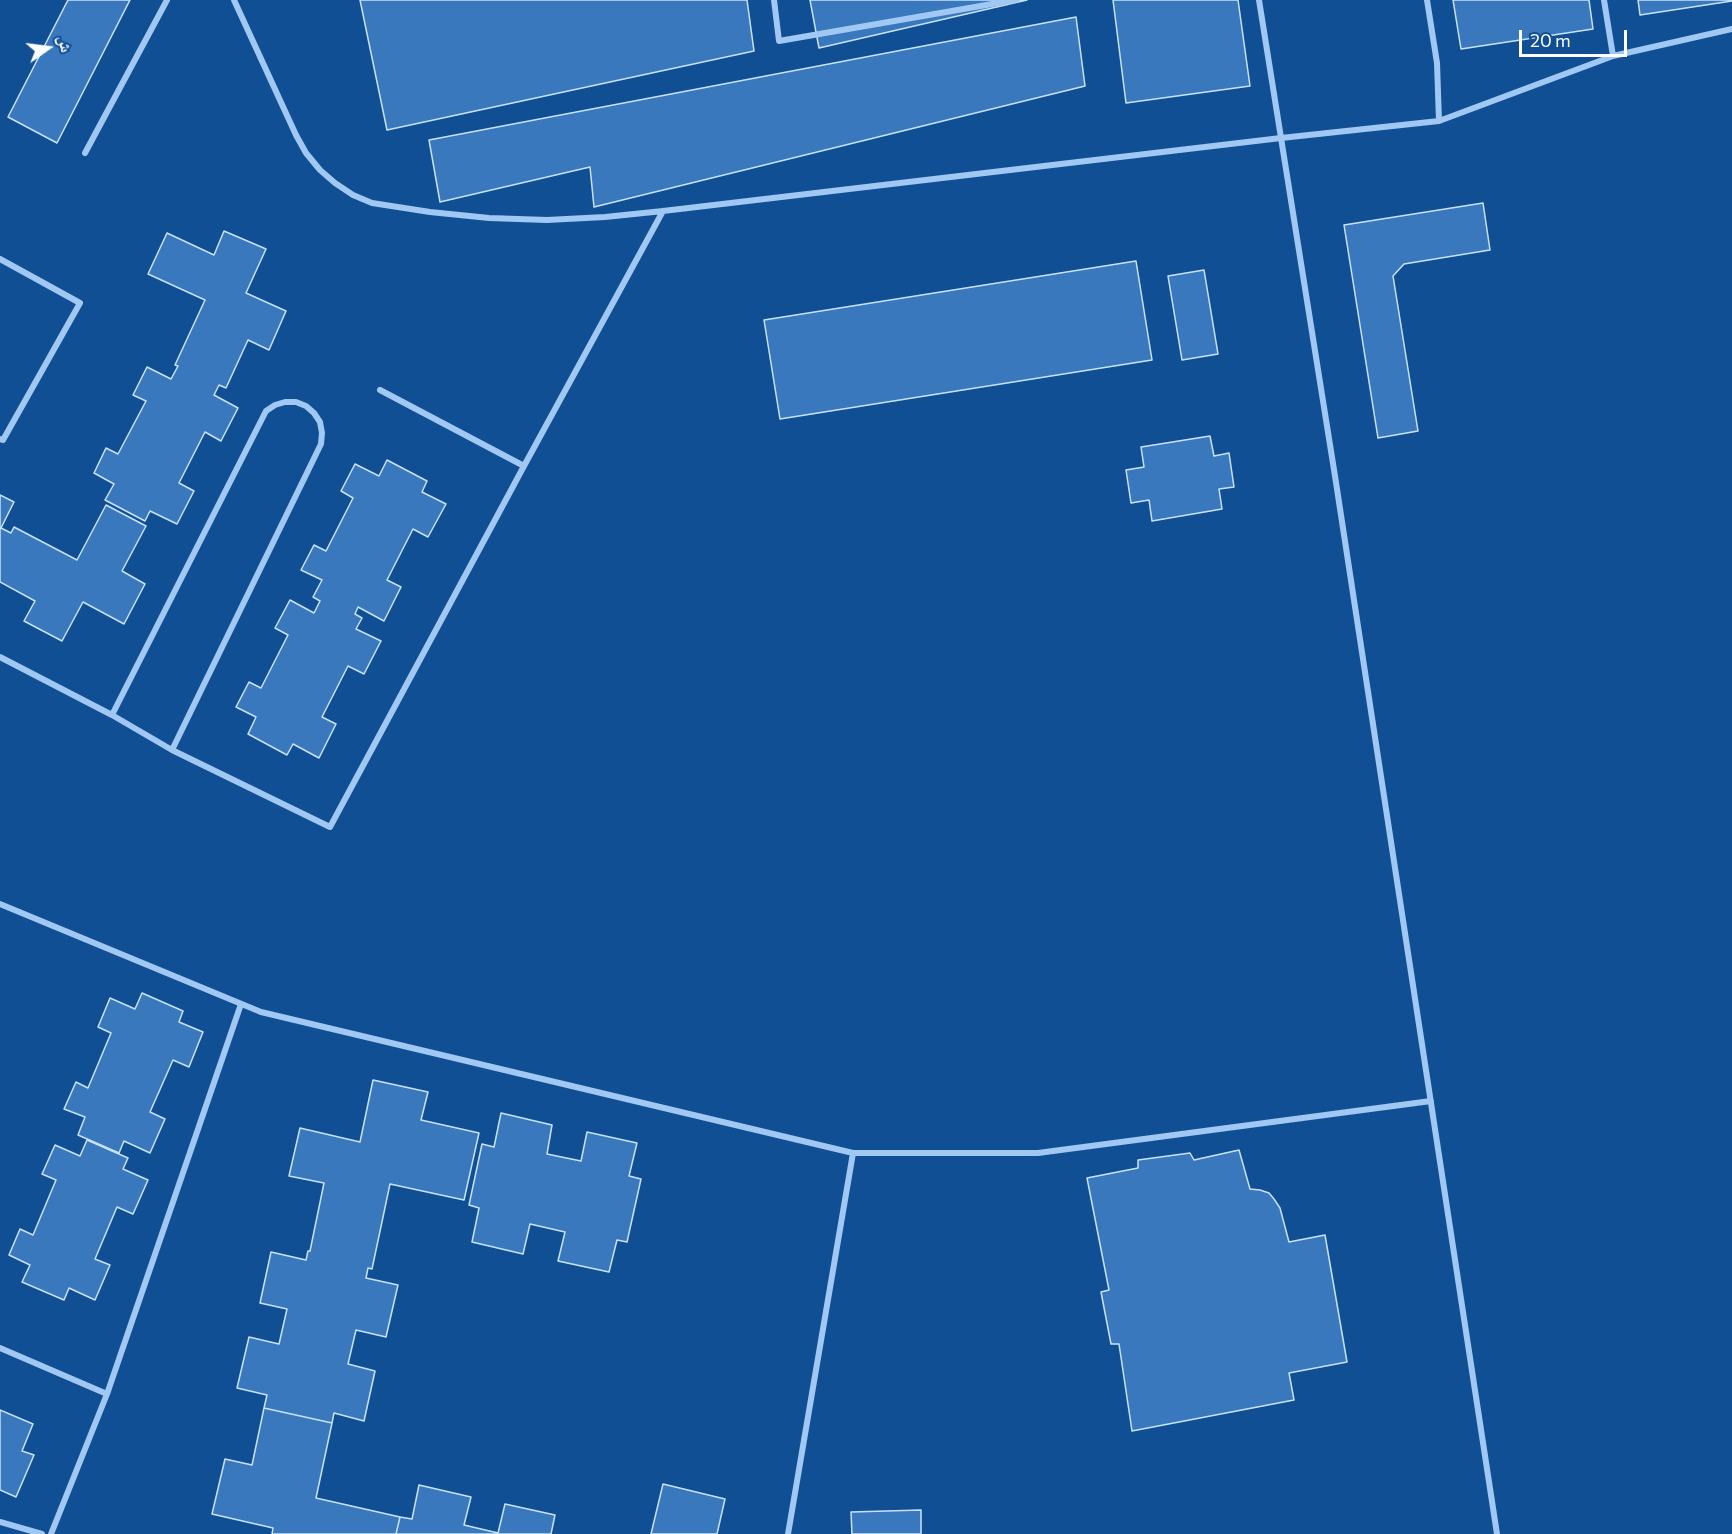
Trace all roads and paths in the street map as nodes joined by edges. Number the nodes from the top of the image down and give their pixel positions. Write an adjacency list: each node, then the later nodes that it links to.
1 (167, 0): 12 (street)
2 (234, 0): 13 (street)
3 (774, 0): 4 (street)
4 (1015, 0)
5 (1259, 0): 11 (street)
6 (1427, 0): 10 (street)
7 (1604, 0): 9 (street)
8 (1732, 29): 9 (street)
9 (1613, 56): 10 (street)
10 (1439, 121): 11 (street)
11 (1281, 138): 13 (street); 23 (street)
12 (85, 153)
13 (663, 211): 17 (street)
14 (0, 259): 16 (street)
15 (380, 390): 17 (street)
16 (0, 439)
17 (524, 466): 20 (street)
18 (0, 657): 19 (street)
19 (112, 715): 20 (street); 20 (street)
20 (172, 750)
21 (0, 904): 22 (street)
22 (241, 1004): 24 (street); 26 (street)
23 (1431, 1101): 24 (street); 31 (street)
24 (853, 1153): 30 (street)
25 (0, 1348): 26 (street)
26 (107, 1394): 29 (street)
27 (0, 1522): 28 (street)
28 (42, 1534)
29 (51, 1534)
30 (788, 1534)
31 (1497, 1534)

